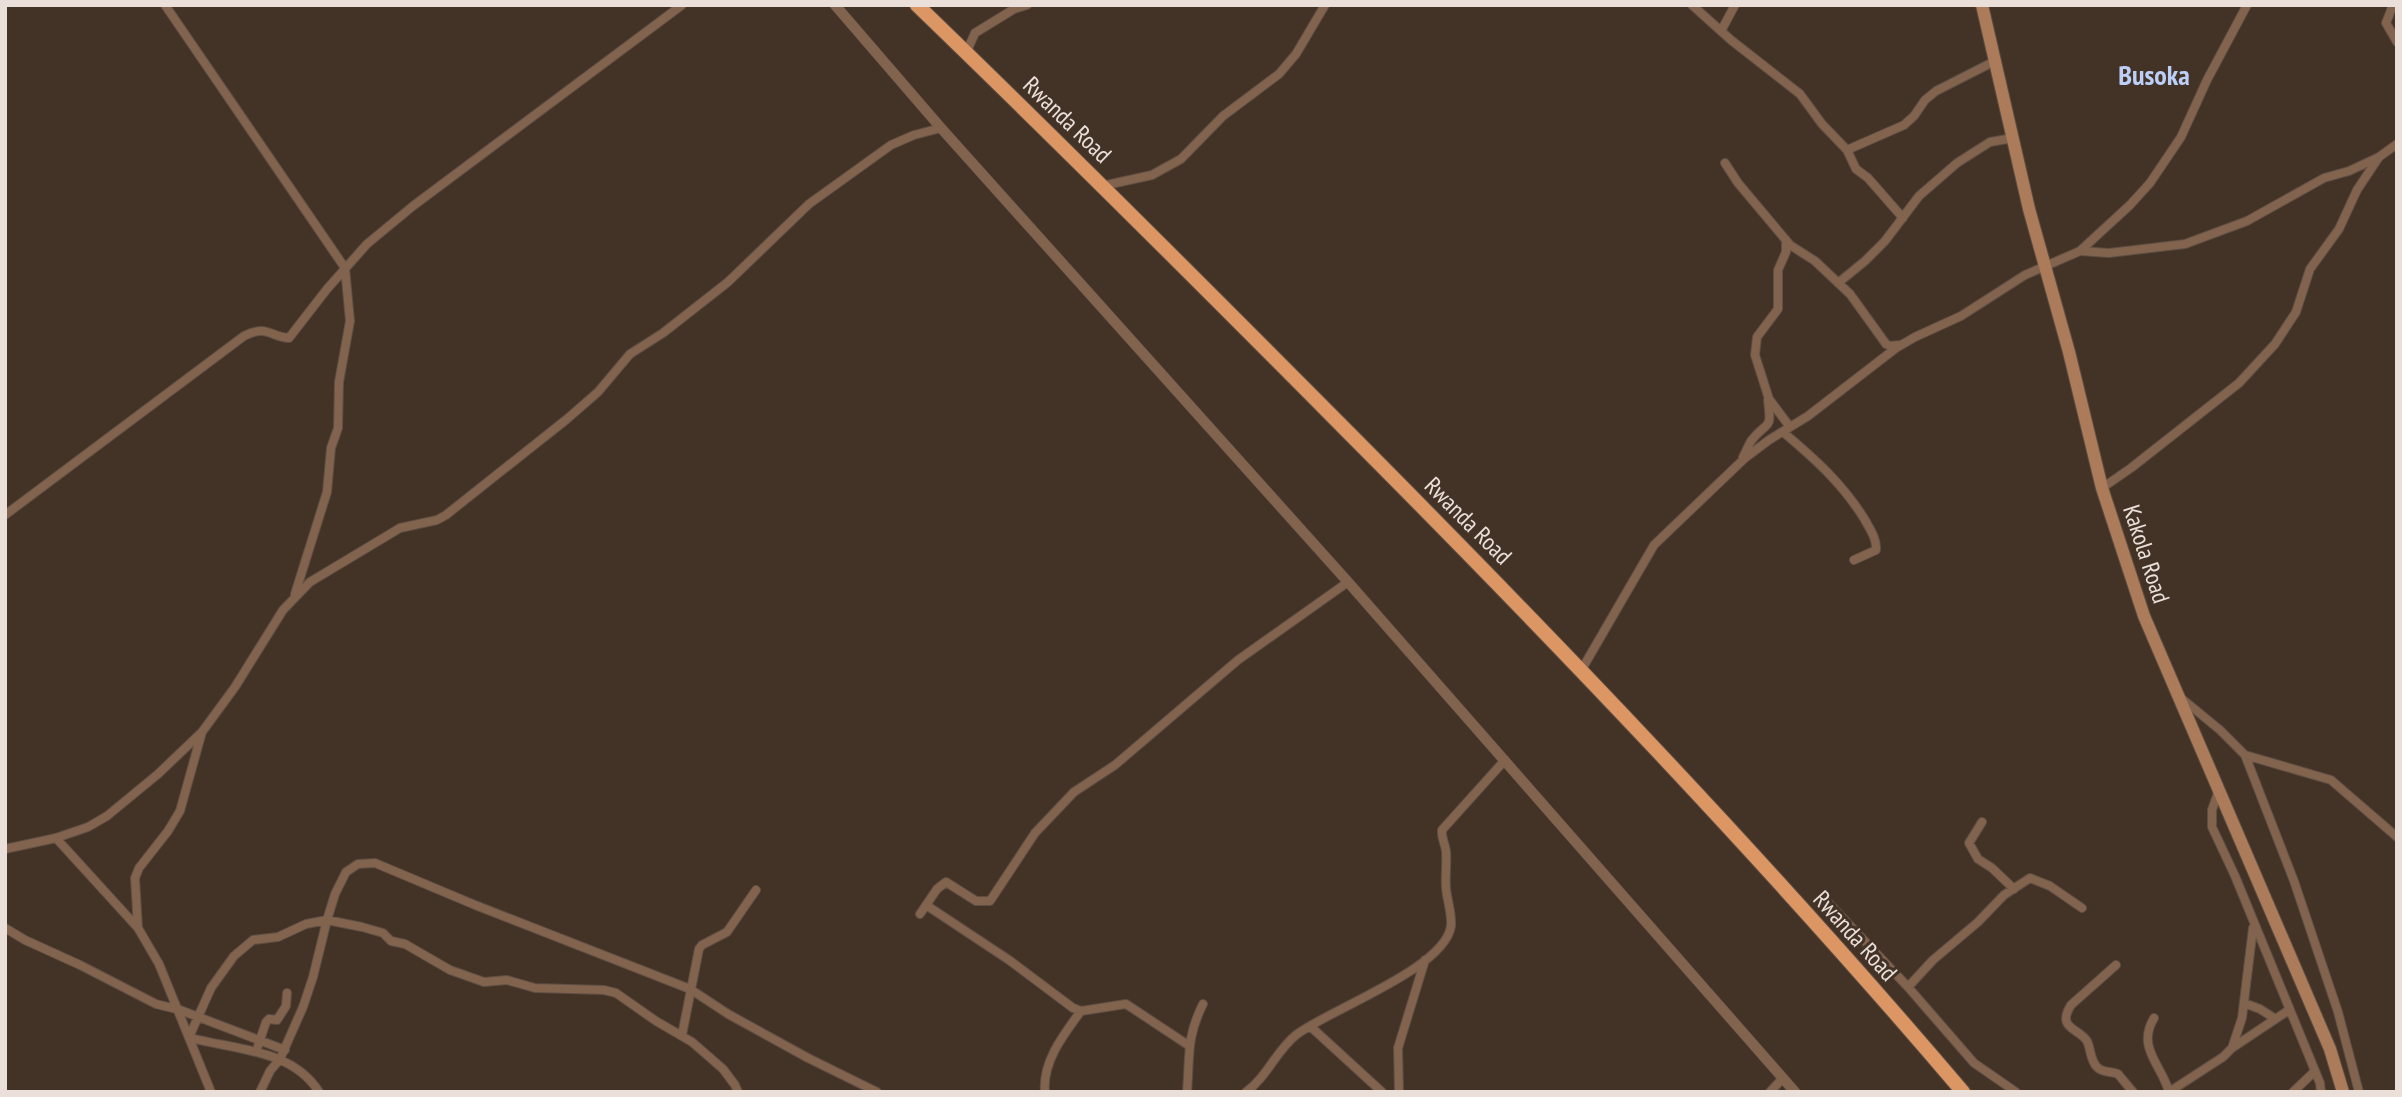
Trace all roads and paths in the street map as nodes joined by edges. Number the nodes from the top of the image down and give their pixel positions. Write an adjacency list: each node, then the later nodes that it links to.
1 (165, 5): 27 (street)
2 (682, 5): 27 (street)
3 (835, 5): 16 (street)
4 (917, 5): 14 (highway, Rwanda Road)
5 (1027, 5): 14 (street)
6 (1325, 5): 22 (street)
7 (1692, 5): 12 (street)
8 (1735, 5): 12 (street)
9 (1982, 5): 15 (main road, Kakola Road)
10 (2248, 5): 25 (street)
11 (2393, 5): 13 (street)
12 (1721, 32): 19 (street)
13 (2397, 42)
14 (966, 53): 22 (highway, Rwanda Road)
15 (1995, 61): 17 (main road, Kakola Road); 19 (street)
16 (941, 128): 36 (street); 37 (street)
17 (2013, 138): 23 (street); 26 (main road, Kakola Road)
18 (2397, 144): 20 (street)
19 (1847, 150): 23 (street)
20 (2379, 157): 25 (street); 33 (street)
21 (1725, 163): 24 (street)
22 (1102, 186): 38 (highway, Rwanda Road)
23 (1903, 218): 28 (street)
24 (1786, 239): 28 (street); 30 (street)
25 (2080, 251): 26 (street)
26 (2046, 267): 29 (street); 33 (main road, Kakola Road)
27 (345, 268): 34 (street); 37 (street)
28 (1838, 283): 29 (street)
29 (1903, 344): 31 (street)
30 (1767, 393): 31 (street); 32 (street)
31 (1786, 429): 32 (street); 35 (street)
32 (1741, 461): 38 (street)
33 (2102, 488): 39 (main road, Kakola Road)
34 (5, 515)
35 (1854, 560)
36 (1348, 582): 42 (street); 51 (street)
37 (294, 596): 40 (street)
38 (1582, 670): 94 (highway, Rwanda Road)
39 (2179, 697): 41 (street); 43 (main road, Kakola Road)
40 (202, 732): 46 (street); 57 (street)
41 (2245, 755): 45 (street); 101 (street)
42 (1505, 760): 58 (street); 81 (street)
43 (2219, 790): 55 (street); 100 (main road, Kakola Road)
44 (1982, 822): 48 (street)
45 (2397, 837)
46 (56, 838): 47 (street); 57 (street)
47 (5, 849)
48 (2014, 889): 52 (street); 60 (street)
49 (756, 890): 61 (street)
50 (1822, 896): 60 (street)
51 (926, 905): 53 (street); 67 (street)
52 (2082, 908)
53 (920, 914)
54 (327, 920): 61 (street); 68 (street); 72 (street); 77 (street)
55 (2253, 924): 63 (street); 66 (street)
56 (5, 928): 65 (street)
57 (138, 928): 65 (street)
58 (1425, 960): 71 (street); 91 (street)
59 (2116, 965): 96 (street)
60 (1908, 987): 95 (street)
61 (690, 989): 72 (street); 86 (street)
62 (287, 993): 74 (street)
63 (2244, 1003): 70 (street); 76 (street)
64 (1203, 1004): 75 (street)
65 (180, 1010): 68 (street); 73 (street)
66 (2289, 1010): 70 (street); 80 (street)
67 (1080, 1011): 75 (street); 87 (street)
68 (198, 1017): 73 (street); 74 (street)
69 (2154, 1017): 97 (street)
70 (2274, 1018): 76 (street)
71 (1311, 1027): 89 (street); 90 (street)
72 (682, 1035): 85 (street)
73 (190, 1037): 78 (street); 82 (street)
74 (259, 1041): 77 (street); 78 (street)
75 (1188, 1045): 88 (street)
76 (2232, 1048): 97 (street)
77 (285, 1049): 79 (street)
78 (256, 1052): 79 (street)
79 (280, 1059): 83 (street); 84 (street)
80 (2315, 1071): 98 (street); 99 (street)
81 (1783, 1078): 92 (street); 93 (street)
82 (211, 1092)
83 (260, 1092)
84 (319, 1092)
85 (738, 1092)
86 (877, 1092)
87 (1045, 1092)
88 (1187, 1092)
89 (1247, 1092)
90 (1382, 1092)
91 (1399, 1092)
92 (1770, 1092)
93 (1795, 1092)
94 (1963, 1092)
95 (2016, 1092)
96 (2133, 1092)
97 (2169, 1092)
98 (2293, 1092)
99 (2321, 1092)
100 (2343, 1092)
101 (2359, 1092)

